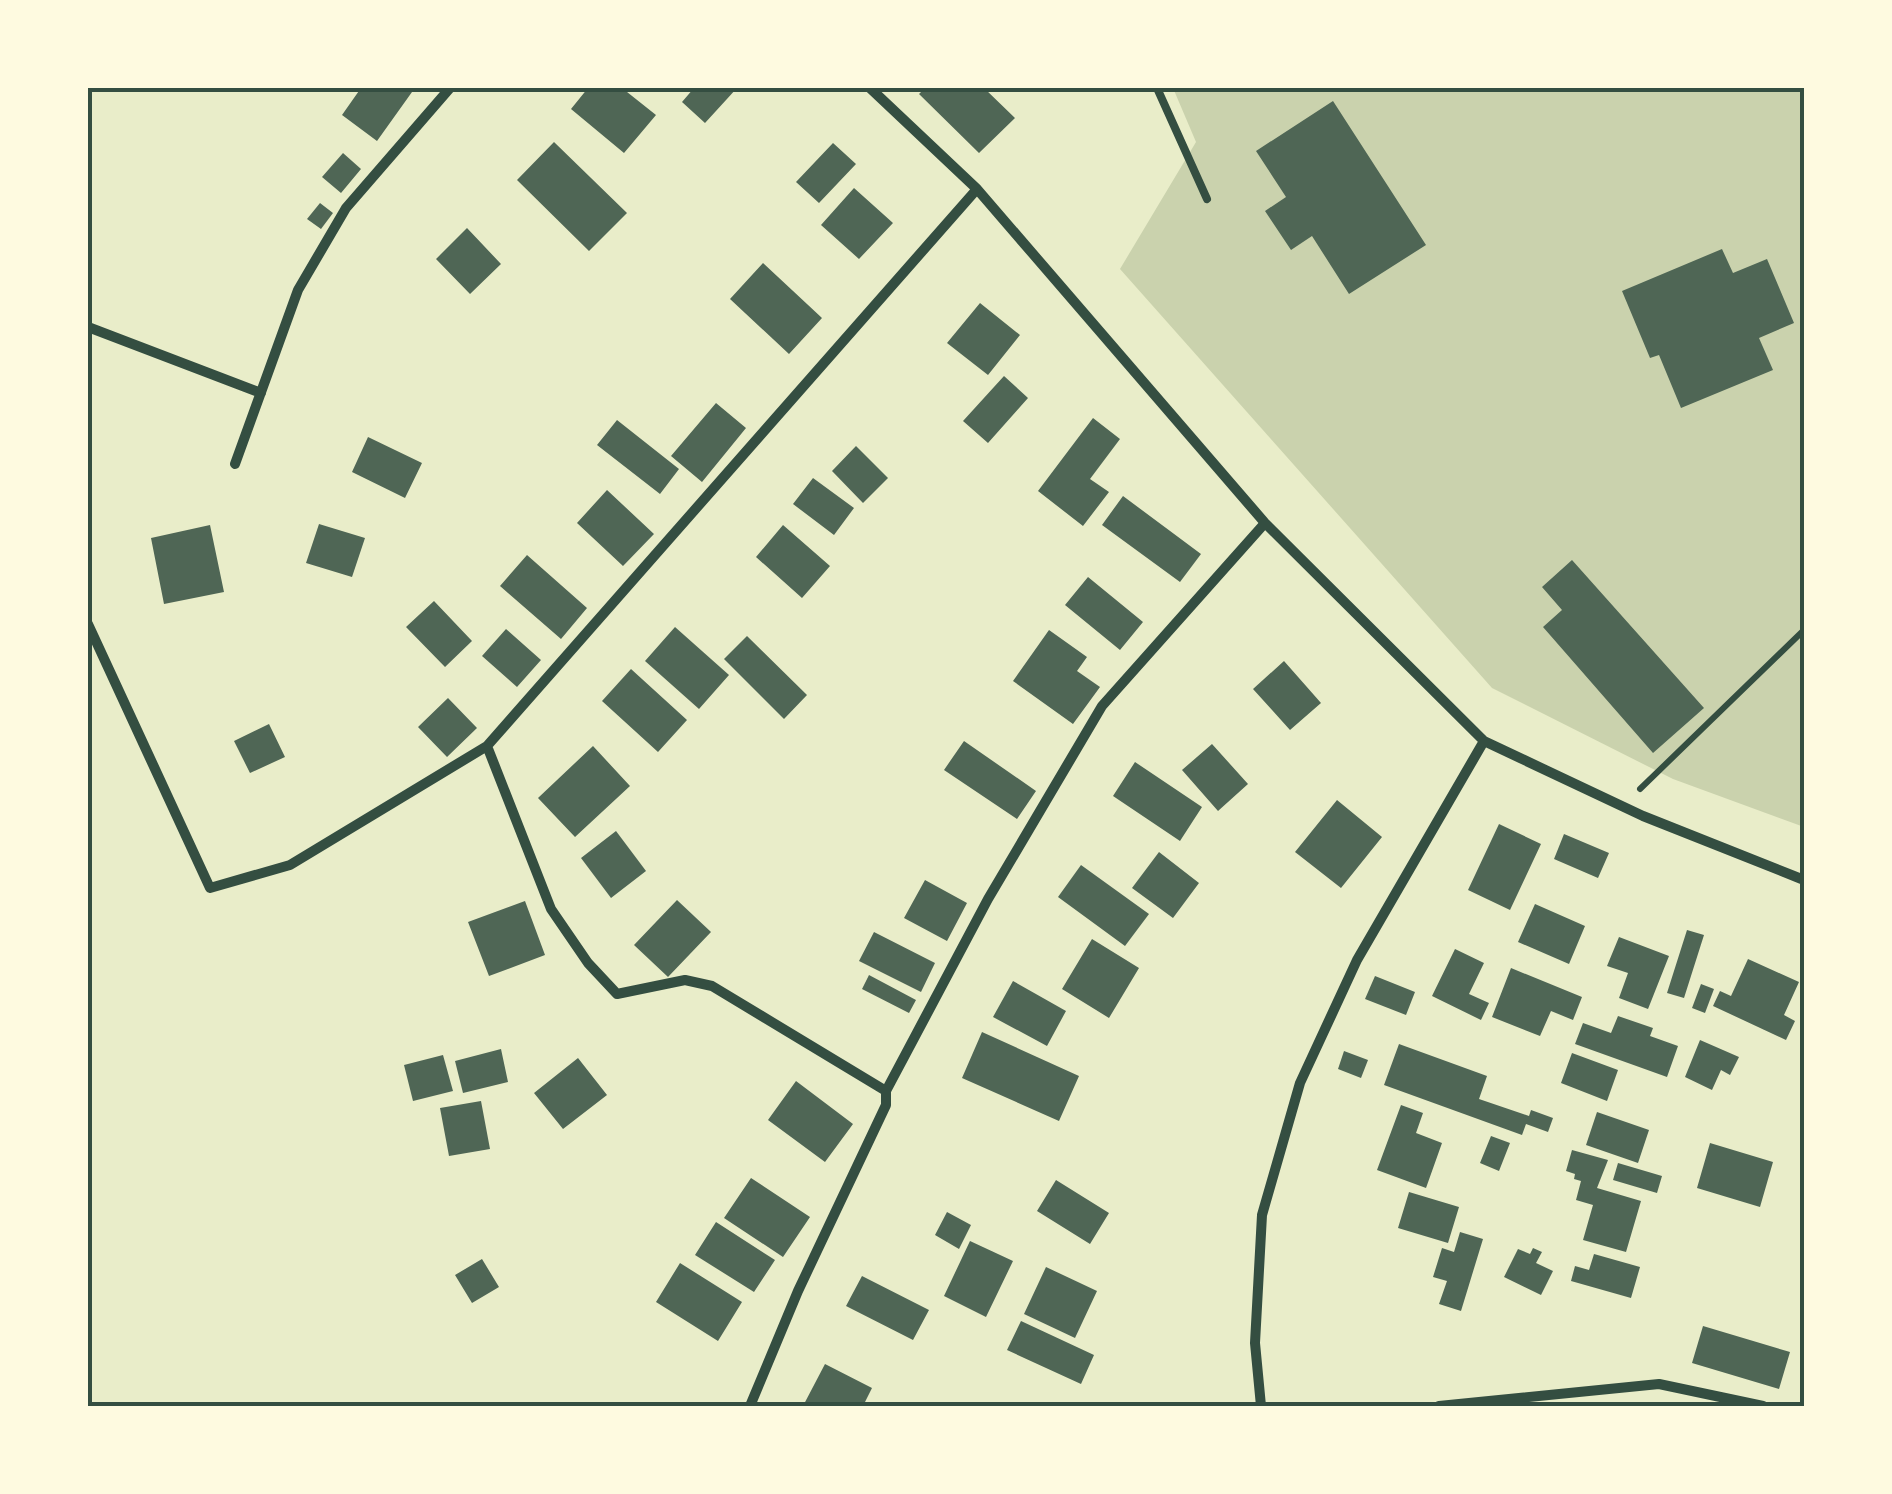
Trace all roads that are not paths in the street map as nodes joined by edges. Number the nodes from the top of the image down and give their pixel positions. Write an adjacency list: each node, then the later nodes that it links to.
1 (450, 88): 7 (street)
2 (870, 88): 4 (street)
3 (1157, 88): 5 (lane)
4 (977, 190): 9 (street); 12 (street)
5 (1207, 199)
6 (88, 327): 7 (street)
7 (261, 392): 8 (street)
8 (235, 464)
9 (1265, 523): 11 (street); 14 (street)
10 (88, 624): 12 (street)
11 (1484, 741): 13 (street); 16 (street)
12 (487, 746): 14 (street)
13 (1804, 880)
14 (886, 1091): 15 (street)
15 (750, 1406)
16 (1261, 1406)
17 (1439, 1406): 18 (street)
18 (1763, 1406)

